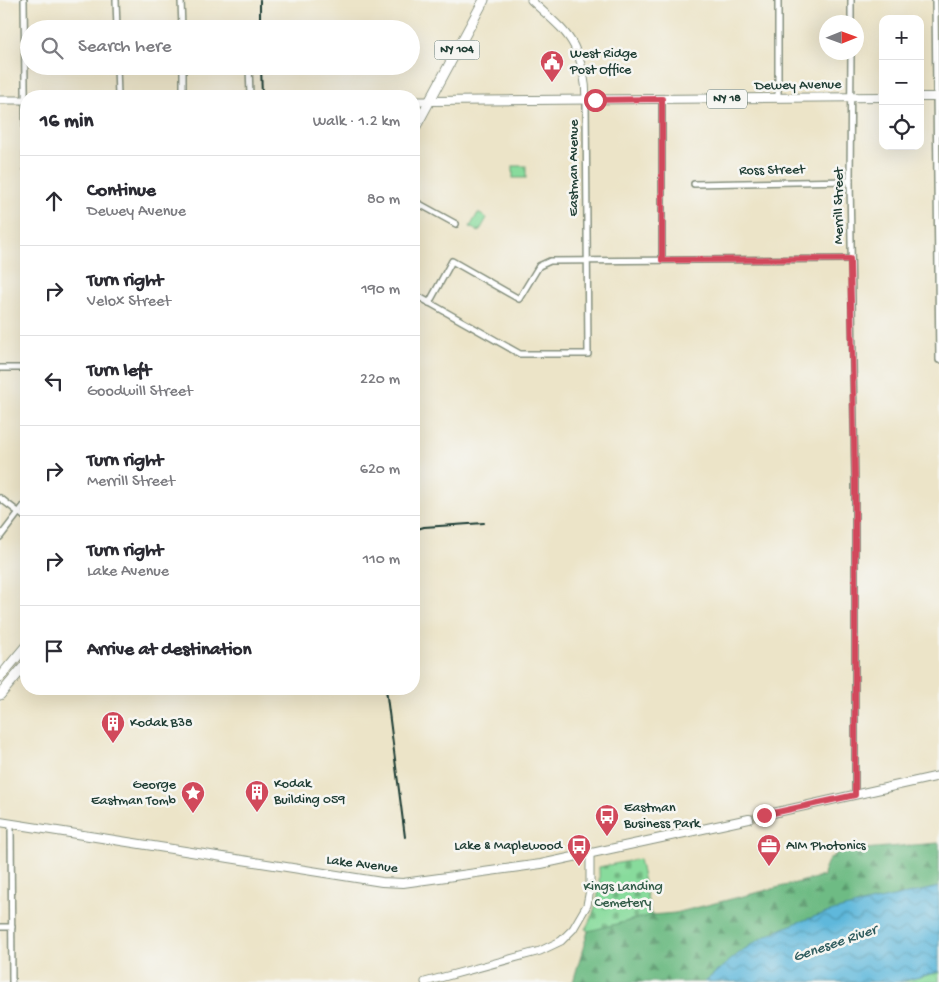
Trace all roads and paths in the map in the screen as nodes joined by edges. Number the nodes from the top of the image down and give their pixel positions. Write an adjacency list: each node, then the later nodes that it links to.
1 (24, 0): 10 (street)
2 (116, 0): 11 (street)
3 (182, 0): 12 (street)
4 (484, 0): 32 (highway, NY 104)
5 (530, 0): 31 (street, Eastman Avenue)
6 (778, 0): 24 (street)
7 (851, 0): 9 (street)
8 (935, 0): 23 (street)
9 (851, 15)
10 (24, 20)
11 (117, 20)
12 (182, 20)
13 (851, 60): 25 (street, Merrill Street)
14 (26, 75): 18 (street)
15 (117, 75): 19 (street)
16 (183, 75): 20 (street)
17 (249, 75): 21 (street)
18 (26, 90)
19 (118, 90)
20 (183, 90)
21 (250, 90)
22 (924, 97): 23 (main road)
23 (937, 97): 43 (street)
24 (778, 98): 25 (main road, Dewey Avenue / NY 18); 27 (main road, Dewey Avenue / NY 18)
25 (850, 98): 26 (main road, Dewey Avenue / NY 18); 34 (street, Merrill Street)
26 (879, 98)
27 (662, 99): 31 (main road, Dewey Avenue / NY 18); 40 (street)
28 (0, 100): 29 (street)
29 (20, 100)
30 (420, 100): 32 (street, Dewey Avenue)
31 (586, 100): 32 (main road, Dewey Avenue / NY 18); 39 (street, Eastman Avenue)
32 (430, 101): 33 (highway, NY 104)
33 (420, 119)
34 (850, 181): 35 (street, Ross Street); 38 (street, Merrill Street)
35 (694, 184)
36 (420, 204): 37 (street)
37 (456, 224)
38 (850, 259): 40 (street); 54 (street, Merrill Street)
39 (587, 260): 40 (street); 42 (street); 42 (street, Eastman Avenue)
40 (662, 260)
41 (420, 297): 42 (street)
42 (429, 302)
43 (939, 360)
44 (0, 368): 45 (street)
45 (20, 368)
46 (0, 498): 47 (street)
47 (19, 512): 48 (street)
48 (0, 537)
49 (20, 653): 51 (highway)
50 (20, 671): 52 (highway)
51 (0, 677)
52 (0, 695)
53 (939, 776): 54 (main road)
54 (855, 795): 55 (main road)
55 (764, 815)
56 (749, 819): 59 (main road, Lake Avenue)
57 (0, 822): 58 (main road, Lake Avenue)
58 (11, 824): 59 (main road, Lake Avenue); 60 (street)
59 (590, 853): 63 (street)
60 (12, 927): 61 (street); 62 (street)
61 (0, 928)
62 (12, 982)
63 (425, 982)

